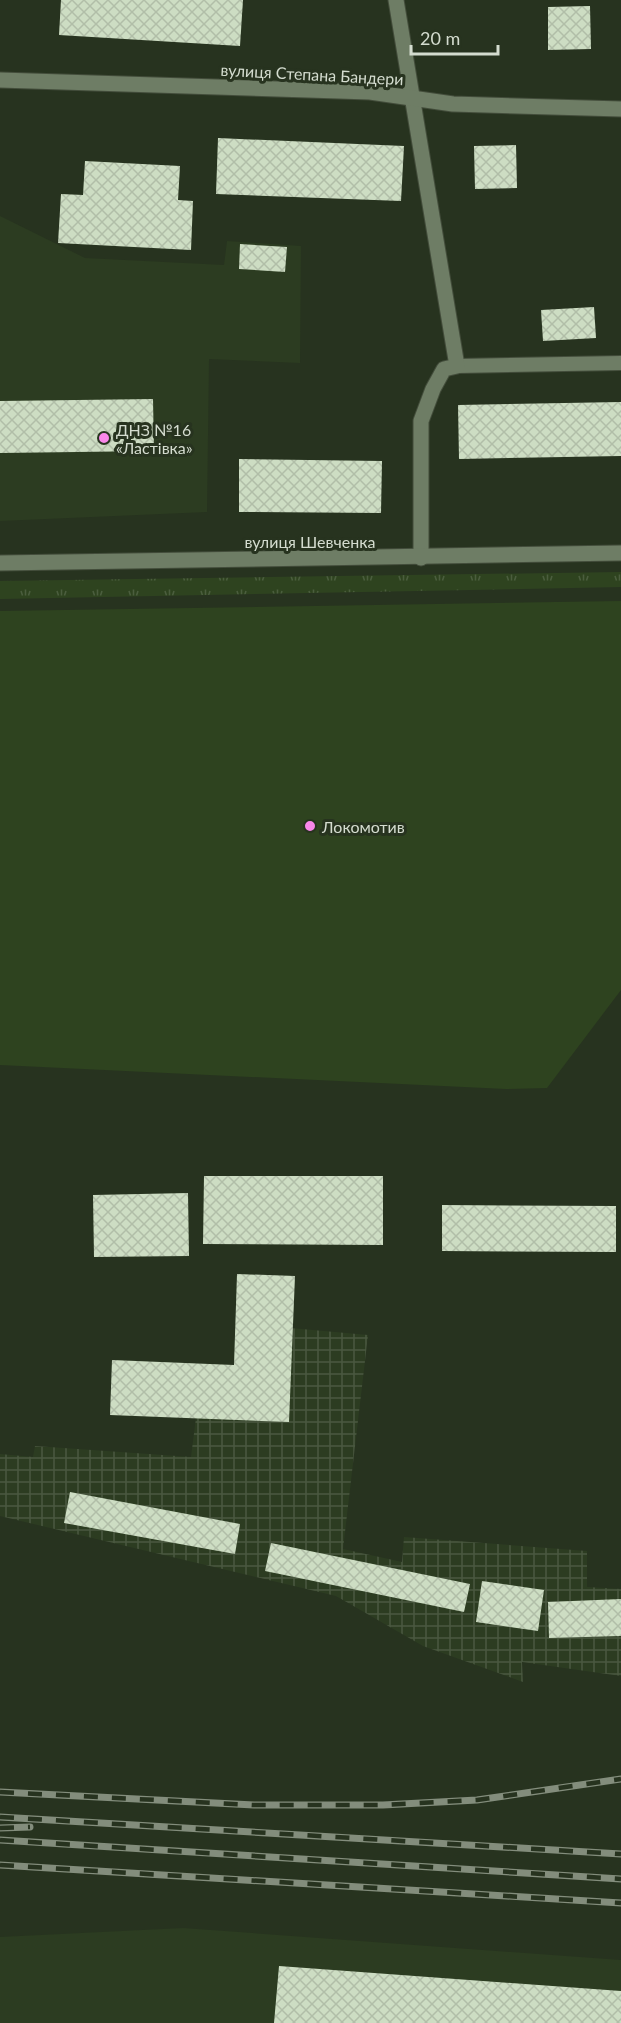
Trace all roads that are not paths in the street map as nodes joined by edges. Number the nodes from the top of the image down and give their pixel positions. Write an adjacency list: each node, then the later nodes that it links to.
1 (396, 0): 3 (street)
2 (0, 80): 3 (street, вулиця Степана Бандери)
3 (411, 98): 4 (street, вулиця Степана Бандери); 6 (street)
4 (621, 109)
5 (621, 363): 6 (lane)
6 (457, 366): 8 (street)
7 (621, 553): 8 (street, вулиця Шевченка)
8 (421, 558): 9 (street, вулиця Шевченка)
9 (0, 563)

